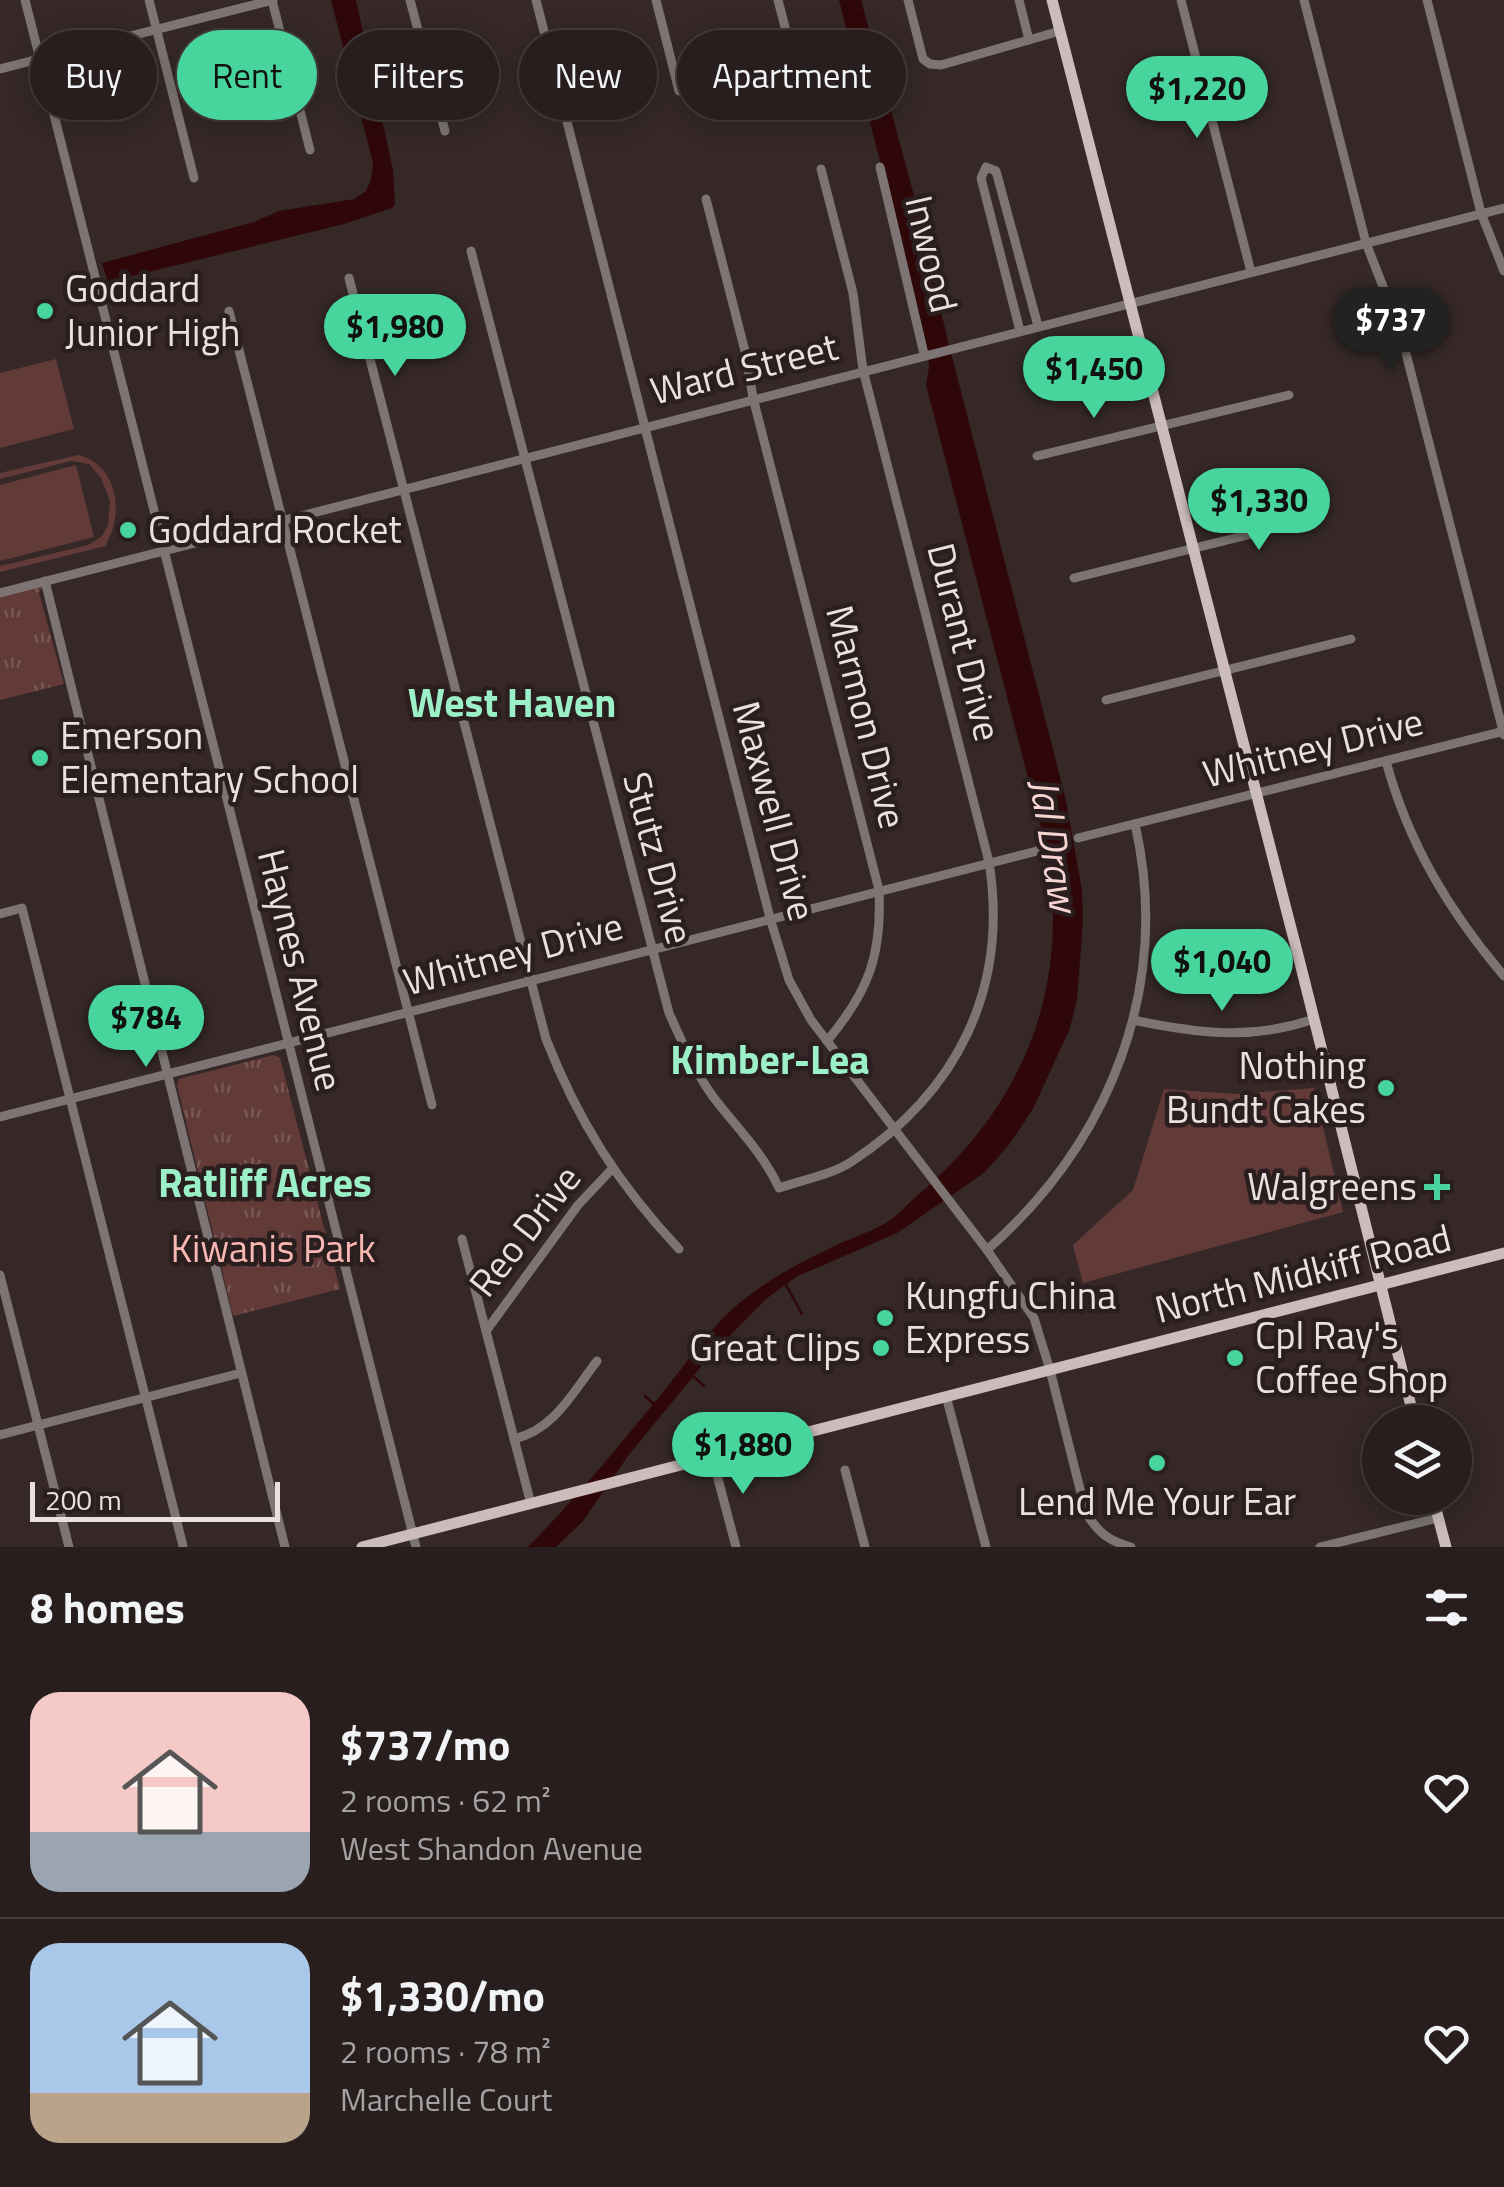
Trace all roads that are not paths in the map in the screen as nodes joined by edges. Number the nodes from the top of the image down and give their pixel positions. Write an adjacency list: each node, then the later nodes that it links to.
1 (25, 0): 14 (street, Haynes Avenue)
2 (149, 0): 15 (street)
3 (273, 0): 15 (street); 24 (street)
4 (410, 0): 23 (street)
5 (536, 0): 45 (street, Maxwell Drive)
6 (656, 0): 21 (street)
7 (778, 0): 16 (street)
8 (908, 0): 18 (street)
9 (1019, 0): 18 (street)
10 (1052, 0): 17 (main road)
11 (1182, 0): 34 (street)
12 (1304, 0): 31 (street)
13 (1427, 0): 30 (street)
14 (33, 30)
15 (157, 30): 27 (street)
16 (786, 30)
17 (1060, 31): 18 (street); 36 (main road)
18 (1029, 40)
19 (30, 62): 20 (street)
20 (0, 70)
21 (677, 83)
22 (55, 120): 52 (street, Haynes Avenue)
23 (445, 131)
24 (310, 150)
25 (880, 168): 40 (street, Inwood)
26 (821, 170): 41 (street, Durant Drive)
27 (194, 178)
28 (706, 199): 43 (street, Marmon Drive)
29 (1504, 208): 30 (street, Ward Street)
30 (1482, 213): 31 (street, Ward Street); 33 (street)
31 (1366, 243): 34 (street, Ward Street); 59 (street)
32 (471, 250): 47 (street, Stutz Drive)
33 (1504, 271)
34 (1250, 272): 36 (street, Ward Street)
35 (350, 278): 48 (street)
36 (1130, 303): 38 (street, Ward Street); 44 (main road)
37 (230, 312): 50 (street)
38 (1038, 326): 39 (street, Ward Street); 39 (street)
39 (1020, 330): 40 (street, Ward Street)
40 (924, 354): 41 (street, Ward Street)
41 (863, 370): 43 (street, Ward Street); 65 (street, Durant Drive)
42 (1288, 395): 44 (street)
43 (753, 398): 45 (street, Ward Street); 66 (street, Marmon Drive)
44 (1161, 424): 46 (street); 51 (main road)
45 (644, 426): 47 (street, Ward Street); 68 (street, Maxwell Drive)
46 (1037, 456)
47 (524, 457): 48 (street, Ward Street); 69 (street, Stutz Drive)
48 (403, 488): 50 (street, Ward Street); 71 (street)
49 (1320, 517): 51 (street)
50 (283, 520): 52 (street, Ward Street); 72 (street)
51 (1192, 547): 53 (street); 57 (main road)
52 (164, 550): 54 (street, Ward Street); 76 (street, Haynes Avenue)
53 (1074, 578)
54 (45, 581): 55 (street, Ward Street); 77 (street)
55 (0, 593)
56 (1351, 639): 57 (street)
57 (1224, 670): 58 (street); 61 (main road)
58 (1106, 700)
59 (1504, 732): 60 (street, Whitney Drive)
60 (1386, 761): 61 (street, Whitney Drive); 70 (street)
61 (1256, 793): 62 (street, Whitney Drive); 73 (main road)
62 (1135, 824): 63 (street, Whitney Drive); 74 (street)
63 (1078, 838)
64 (1041, 850): 65 (street, Whitney Drive)
65 (989, 862): 66 (street, Whitney Drive); 81 (street, Durant Drive)
66 (880, 890): 68 (street, Whitney Drive); 75 (street, Marmon Drive)
67 (0, 914): 78 (street)
68 (770, 918): 69 (street, Whitney Drive); 75 (street, Maxwell Drive)
69 (650, 949): 71 (street, Whitney Drive); 83 (street, Stutz Drive)
70 (1504, 976)
71 (529, 980): 72 (street, Whitney Drive); 82 (street)
72 (408, 1012): 76 (street, Whitney Drive); 79 (street)
73 (1314, 1019): 74 (street); 89 (main road)
74 (1133, 1020): 86 (street)
75 (826, 1041): 81 (street, Maxwell Drive)
76 (286, 1043): 77 (street, Whitney Drive); 105 (street, Haynes Avenue)
77 (167, 1074): 78 (street, Whitney Drive); 93 (street)
78 (70, 1099): 80 (street, Whitney Drive); 95 (street)
79 (432, 1104)
80 (0, 1117)
81 (894, 1129): 83 (street, Durant Drive); 86 (street, Maxwell Drive)
82 (612, 1169): 85 (street); 90 (street, Reo Drive)
83 (779, 1188)
84 (462, 1240): 90 (street)
85 (678, 1248)
86 (986, 1250): 92 (street, Maxwell Drive)
87 (1504, 1254): 89 (main road, North Midkiff Road)
88 (0, 1276): 97 (street)
89 (1380, 1284): 92 (main road, North Midkiff Road); 96 (main road)
90 (486, 1331): 99 (street, Reo Drive)
91 (597, 1361): 99 (street)
92 (1050, 1370): 94 (main road, North Midkiff Road); 113 (street, Maxwell Drive)
93 (241, 1374): 95 (street); 108 (street)
94 (946, 1396): 100 (main road, North Midkiff Road); 112 (street)
95 (146, 1398): 97 (street); 106 (street)
96 (1411, 1405)
97 (38, 1426): 98 (street); 107 (street)
98 (0, 1435)
99 (514, 1440): 102 (street, Reo Drive)
100 (712, 1456): 102 (main road, North Midkiff Road); 110 (street)
101 (845, 1470): 111 (street)
102 (531, 1504): 105 (main road, North Midkiff Road)
103 (1437, 1515): 104 (main road)
104 (1438, 1518): 114 (street); 115 (main road)
105 (414, 1540): 109 (main road, North Midkiff Road)
106 (183, 1546)
107 (69, 1547)
108 (286, 1547)
109 (362, 1547)
110 (736, 1547)
111 (865, 1547)
112 (986, 1547)
113 (1130, 1547)
114 (1320, 1547)
115 (1446, 1547)

